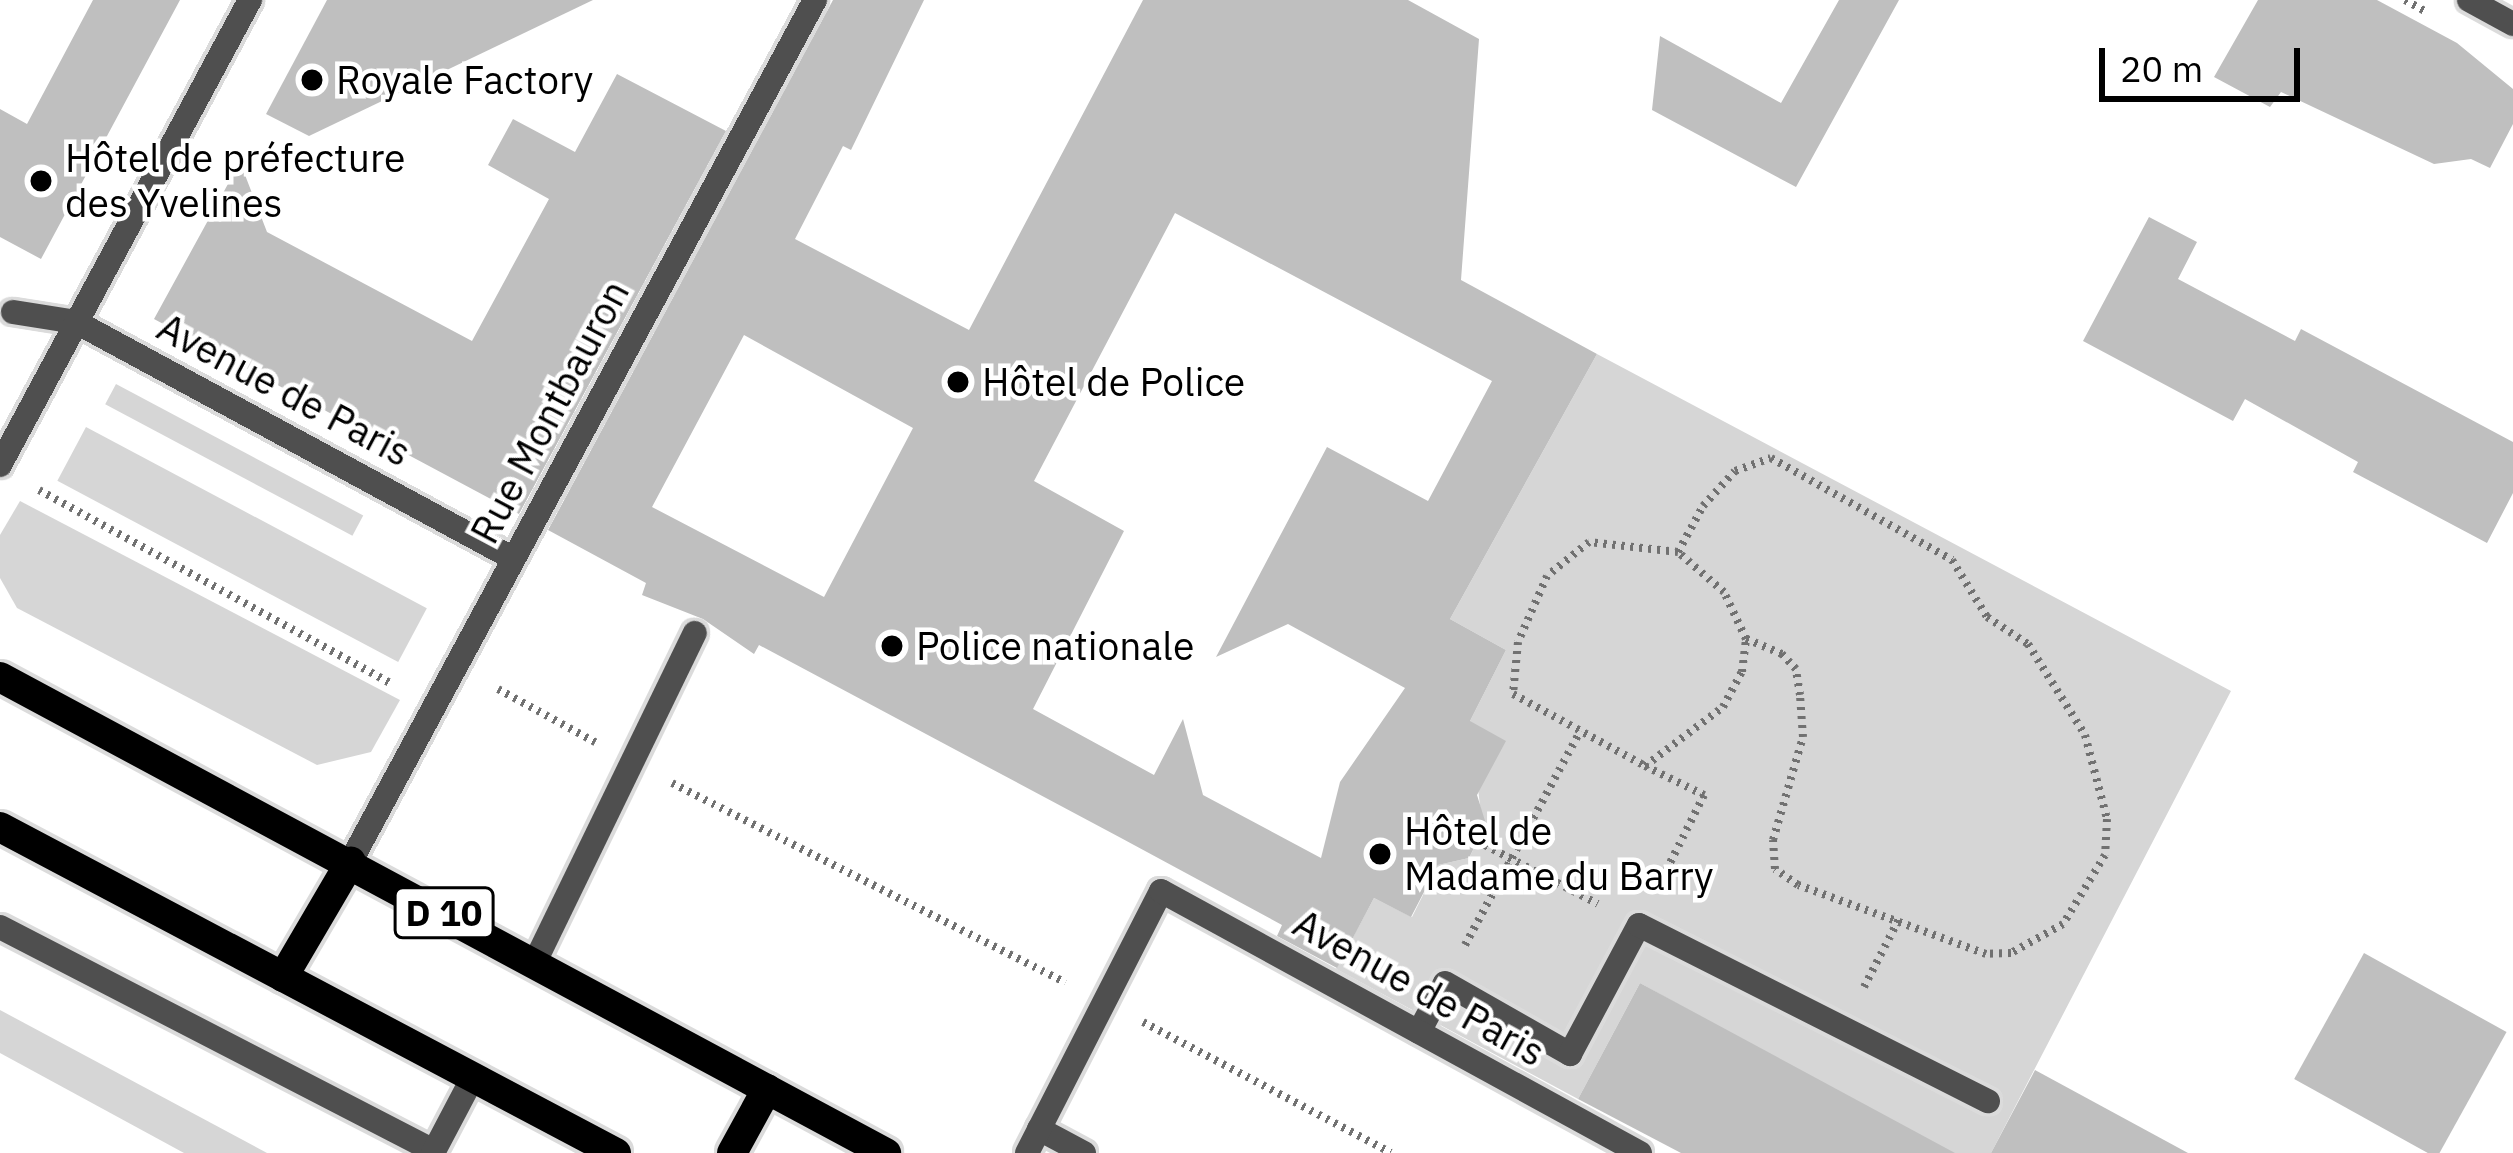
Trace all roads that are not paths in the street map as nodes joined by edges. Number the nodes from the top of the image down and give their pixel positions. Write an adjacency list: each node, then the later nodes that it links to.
1 (250, 0): 6 (street)
2 (815, 0): 8 (street, Rue Montbauron)
3 (2469, 0): 4 (street)
4 (2513, 24)
5 (13, 312): 6 (street, Avenue de Paris)
6 (76, 322): 7 (street); 8 (street, Avenue de Paris)
7 (0, 465)
8 (512, 558): 12 (street, Rue Montbauron)
9 (694, 633): 14 (street)
10 (0, 677): 12 (main road, D 10)
11 (0, 827): 15 (main road)
12 (351, 861): 14 (main road, D 10); 15 (main road, D 10)
13 (0, 927): 21 (street)
14 (535, 964): 18 (main road, D 10)
15 (283, 977): 17 (main road)
16 (1419, 1033): 19 (street); 20 (street, Avenue de Paris); 27 (street, Avenue de Paris)
17 (472, 1079): 21 (street); 22 (main road)
18 (767, 1088): 23 (main road); 24 (main road, D 10)
19 (1988, 1101)
20 (1039, 1130): 25 (street); 26 (street)
21 (434, 1152)
22 (616, 1153)
23 (732, 1153)
24 (886, 1153)
25 (1027, 1153)
26 (1084, 1153)
27 (1640, 1153)

